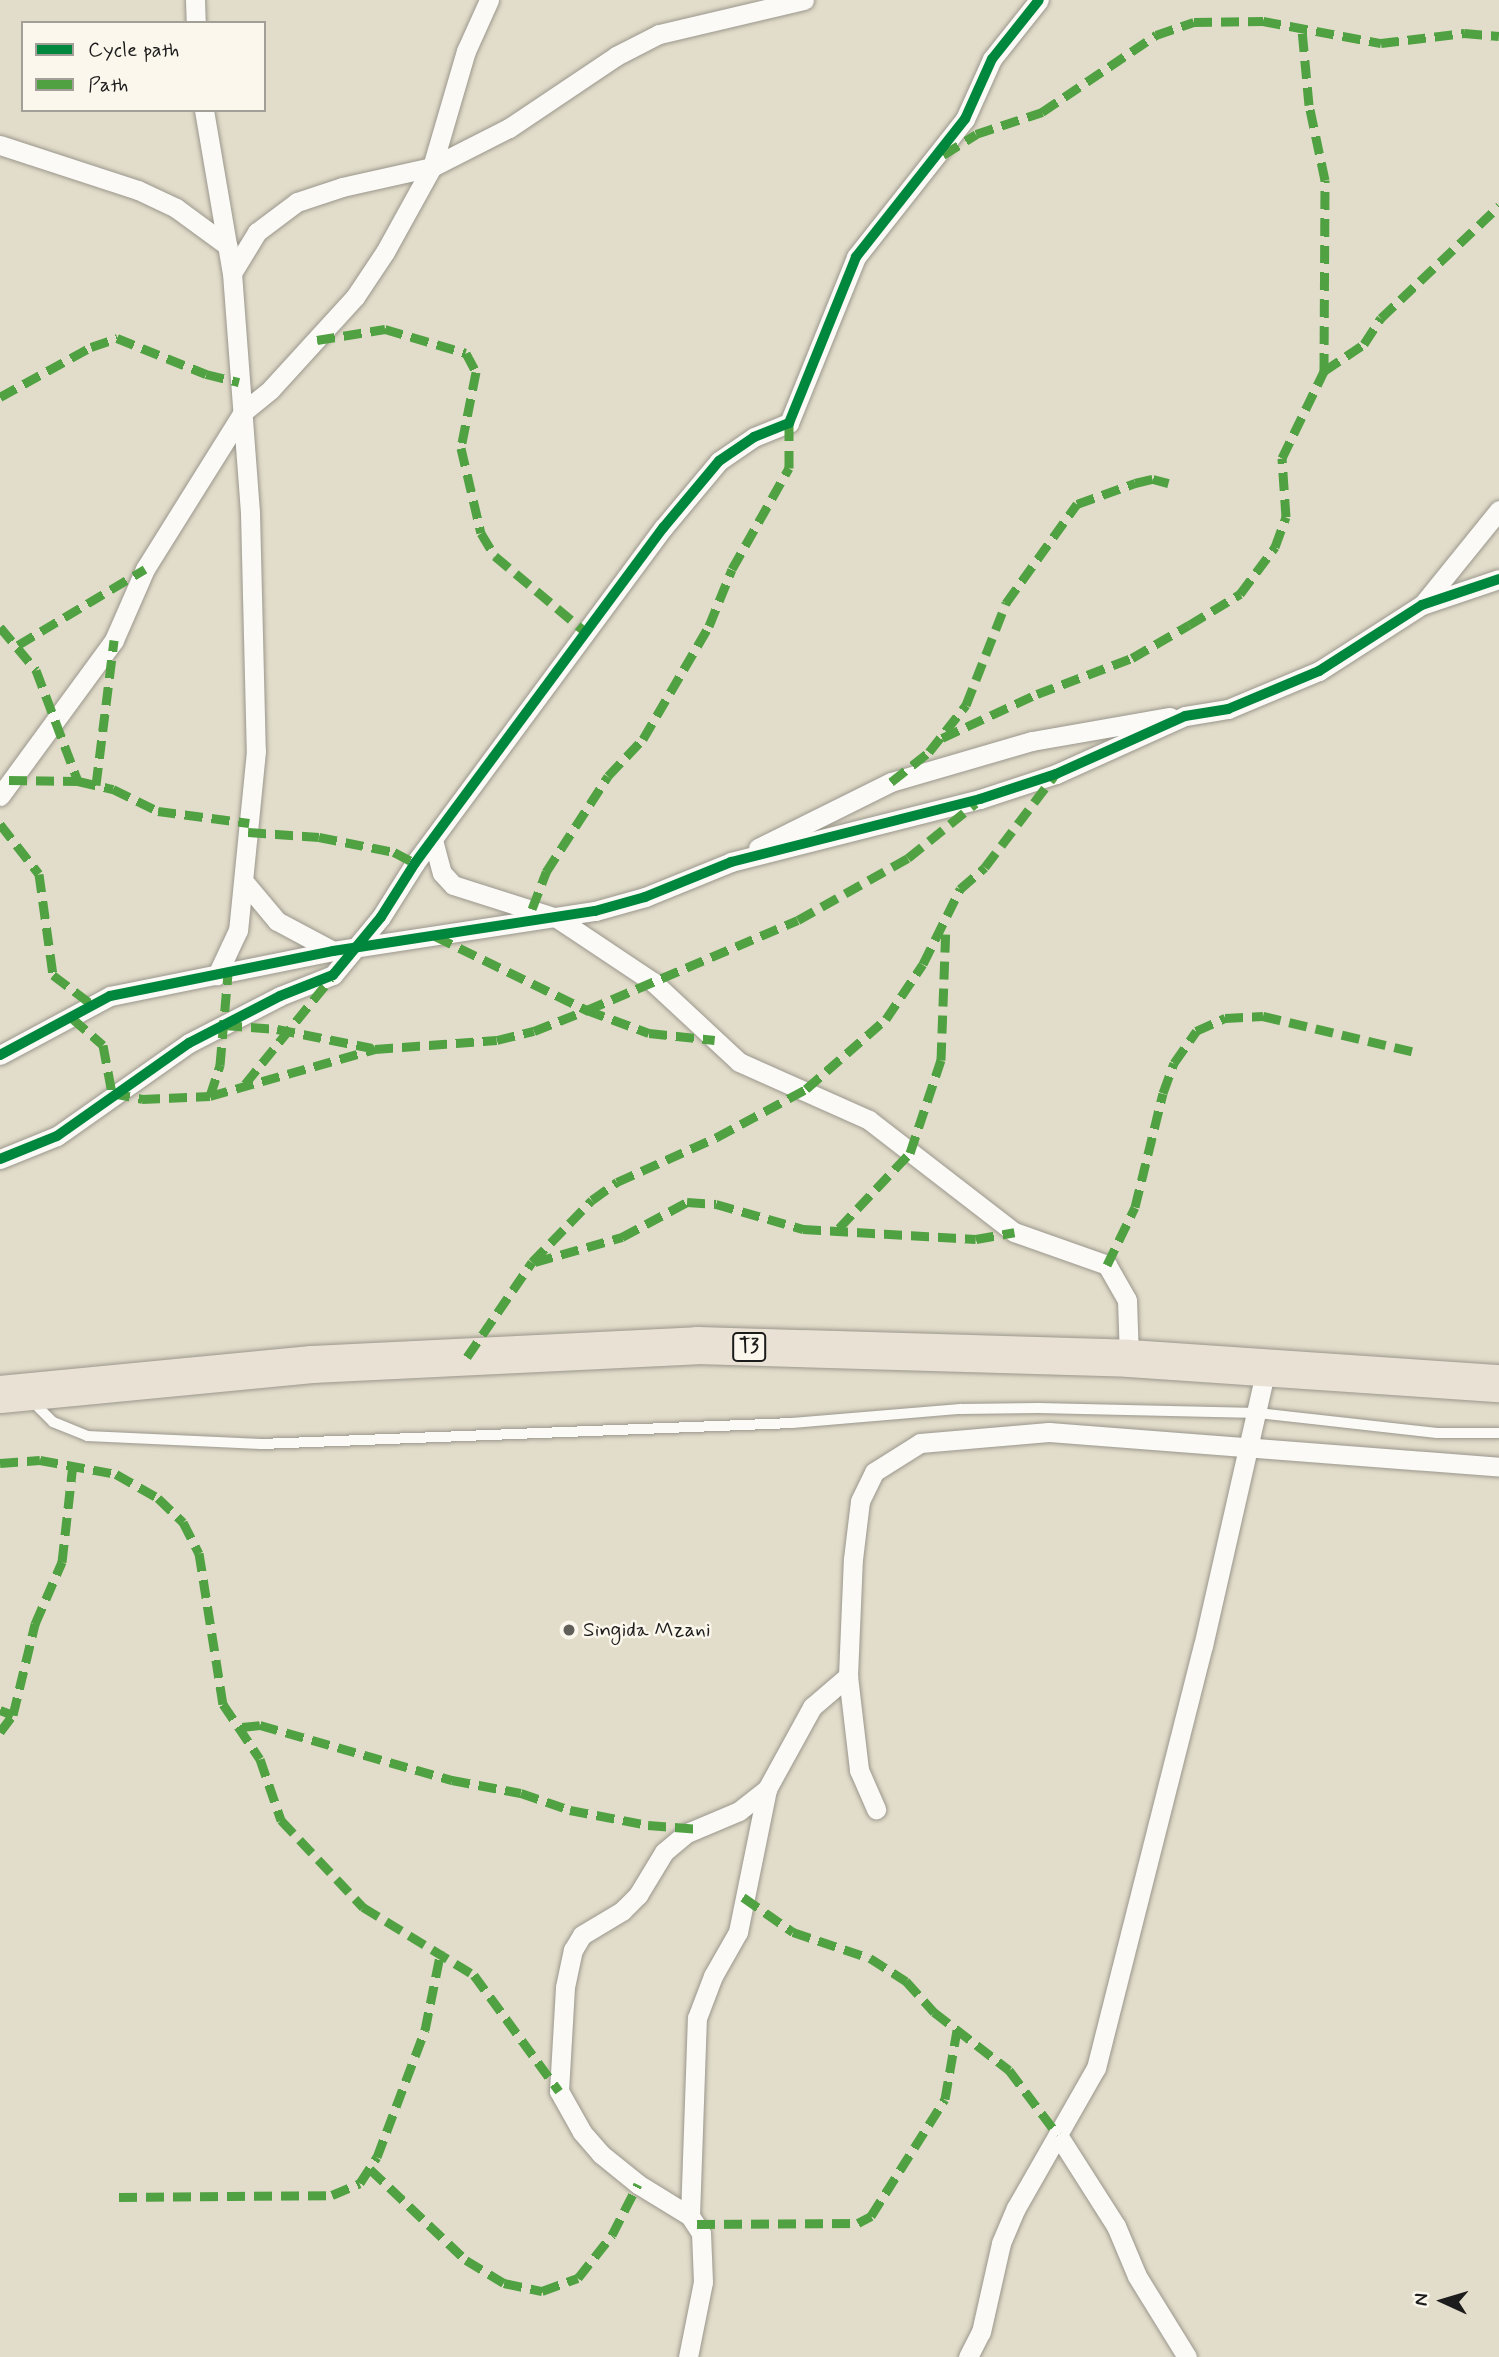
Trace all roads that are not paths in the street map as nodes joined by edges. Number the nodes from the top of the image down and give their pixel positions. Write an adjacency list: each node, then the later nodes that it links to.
1 (195, 0): 5 (street)
2 (489, 0): 8 (street)
3 (804, 0): 8 (street)
4 (1039, 0): 17 (street)
5 (197, 21)
6 (204, 112): 9 (street)
7 (0, 145): 9 (street)
8 (432, 167): 10 (street); 11 (street)
9 (228, 246): 10 (street)
10 (232, 273): 11 (street)
11 (243, 412): 16 (street); 19 (street)
12 (1499, 510): 14 (street)
13 (1499, 579): 14 (street)
14 (1422, 605): 15 (street)
15 (1185, 716): 18 (street); 18 (street)
16 (0, 796)
17 (433, 840): 20 (street); 21 (street)
18 (730, 862): 20 (street)
19 (246, 884): 21 (street); 22 (street)
20 (556, 918): 21 (street); 25 (street)
21 (343, 950): 22 (street); 24 (street)
22 (217, 975): 23 (street)
23 (0, 1055)
24 (0, 1159)
25 (1129, 1358): 26 (highway, T3); 28 (highway, T3)
26 (1267, 1365): 27 (highway, T3); 29 (street)
27 (1499, 1383)
28 (12, 1391): 29 (lane)
29 (1258, 1413): 30 (lane); 31 (street)
30 (1499, 1433)
31 (1250, 1445): 32 (street); 33 (street); 36 (street)
32 (1499, 1467)
33 (848, 1676): 34 (street); 35 (street)
34 (767, 1789): 37 (street); 37 (street)
35 (876, 1809)
36 (1058, 2135): 39 (street); 40 (street)
37 (690, 2216): 38 (street)
38 (688, 2357)
39 (968, 2357)
40 (1187, 2357)

